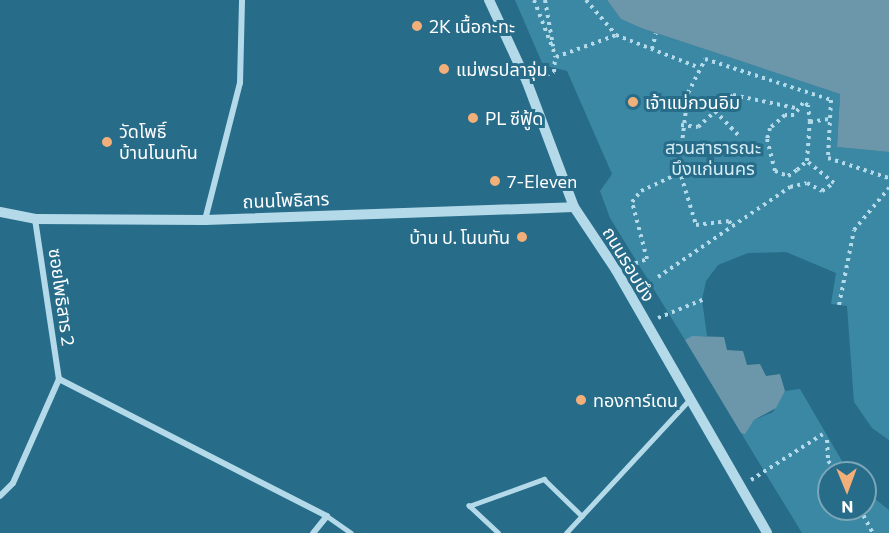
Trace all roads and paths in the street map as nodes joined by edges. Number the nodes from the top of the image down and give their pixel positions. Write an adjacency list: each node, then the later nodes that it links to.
1 (242, 0): 25 (street)
2 (489, 0): 11 (street, ถนนรอบบึง)
3 (534, 0): 9 (path)
4 (545, 0): 9 (path)
5 (586, 0): 7 (path)
6 (656, 33): 8 (path)
7 (616, 35): 8 (path); 9 (path)
8 (652, 49): 10 (path)
9 (556, 57): 11 (path)
10 (700, 68): 14 (path); 16 (path)
11 (527, 82): 22 (street, ถนนรอบบึง)
12 (796, 108): 13 (path); 15 (path); 18 (path)
13 (715, 111): 16 (path); 17 (path)
14 (830, 119): 15 (path); 20 (path)
15 (810, 122): 18 (path)
16 (681, 125): 19 (path)
17 (738, 135)
18 (807, 160): 26 (path)
19 (679, 168): 26 (path); 27 (path)
20 (889, 178)
21 (889, 188): 30 (path)
22 (574, 207): 25 (street, ถนนโพธิสาร); 27 (street, ถนนรอบบึง)
23 (0, 212): 24 (street, ถนนโพธิสาร)
24 (36, 219): 25 (street, ถนนโพธิสาร); 32 (street, ซอยโพธิสาร 2)
25 (205, 220)
26 (732, 226): 28 (path)
27 (616, 270): 31 (street, ถนนรอบบึง)
28 (658, 277)
29 (702, 300): 31 (path)
30 (839, 304)
31 (646, 323): 33 (street, ถนนรอบบึง)
32 (59, 379): 38 (street); 39 (street)
33 (690, 399): 37 (street, ถนนรอบบึง); 40 (lane)
34 (823, 434): 37 (path)
35 (827, 440): 36 (path)
36 (828, 461)
37 (740, 487): 45 (street, ถนนรอบบึง)
38 (0, 496)
39 (327, 516): 41 (street); 42 (lane)
40 (582, 516): 43 (lane); 44 (lane)
41 (313, 533)
42 (351, 533)
43 (498, 533)
44 (566, 533)
45 (767, 533)

